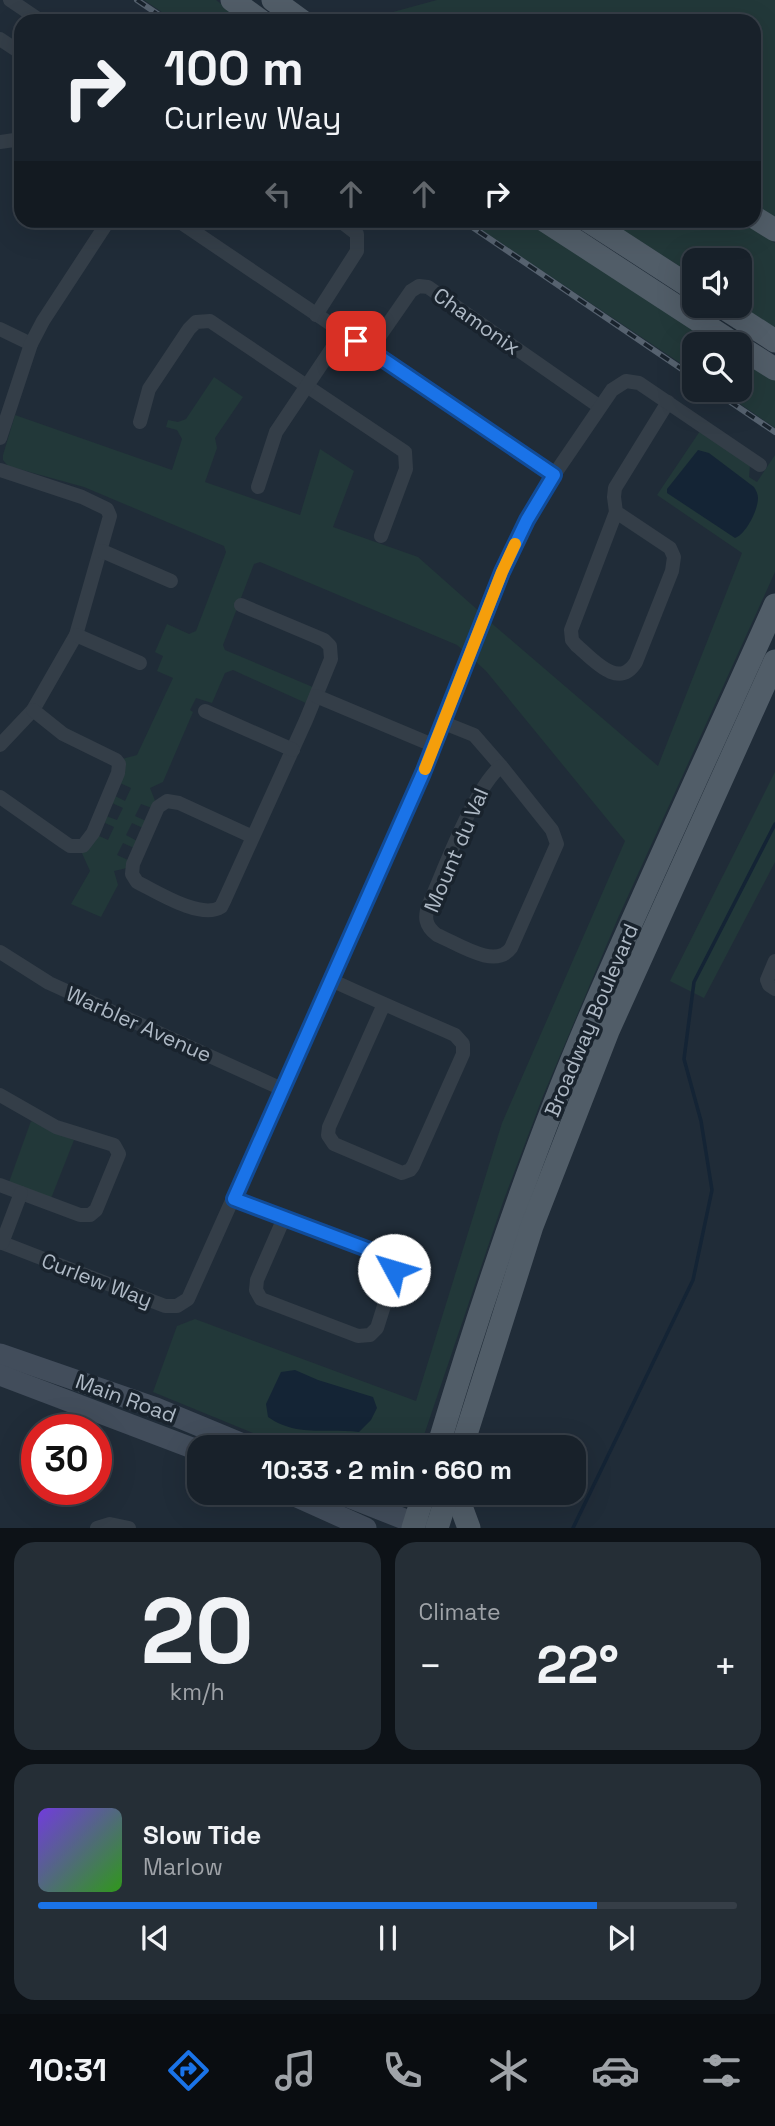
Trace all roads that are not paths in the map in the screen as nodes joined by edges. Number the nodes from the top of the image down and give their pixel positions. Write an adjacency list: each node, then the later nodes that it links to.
1 (10, 0): 4 (street)
2 (232, 0): 5 (main road)
3 (273, 0): 6 (main road)
4 (31, 14)
5 (251, 14)
6 (292, 14)
7 (104, 228): 19 (street)
8 (187, 228): 13 (street)
9 (349, 228): 13 (street)
10 (558, 228): 17 (main road)
11 (599, 228): 12 (main road)
12 (682, 282)
13 (316, 315): 16 (street)
14 (739, 318): 18 (main road)
15 (0, 329): 19 (street)
16 (343, 332): 20 (street); 23 (street)
17 (717, 332)
18 (775, 341)
19 (31, 344): 27 (street)
20 (370, 350): 25 (street, Chamonix); 30 (street)
21 (752, 355): 22 (main road)
22 (775, 369)
23 (307, 385): 26 (street); 31 (street); 33 (street)
24 (668, 402): 25 (street, Curlew Way); 28 (street, Curlew Way); 32 (street)
25 (600, 407): 30 (street, Curlew Way)
26 (140, 422)
27 (0, 438)
28 (760, 465)
29 (0, 470): 34 (street)
30 (554, 475): 44 (street, Curlew Way)
31 (257, 487)
32 (616, 512): 32 (street)
33 (381, 536)
34 (102, 551): 35 (street); 38 (street)
35 (171, 581)
36 (241, 605): 41 (street)
37 (775, 606): 63 (main road, Broadway Boulevard)
38 (76, 635): 40 (street); 42 (street)
39 (775, 661): 64 (main road, Broadway Boulevard)
40 (140, 663)
41 (316, 696): 46 (street); 47 (street)
42 (33, 710): 45 (street); 49 (street)
43 (205, 710): 47 (street)
44 (444, 723): 46 (street, Curlew Way); 48 (street, Mount du Val)
45 (0, 745)
46 (435, 746): 53 (street, Curlew Way)
47 (293, 750): 50 (street)
48 (501, 766): 48 (street, Mount du Val)
49 (0, 797)
50 (253, 837): 50 (street)
51 (0, 952): 56 (street, Warbler Avenue)
52 (775, 961): 54 (street)
53 (331, 980): 55 (street); 56 (street, Curlew Way)
54 (775, 989)
55 (384, 1003): 55 (street)
56 (282, 1089): 60 (street, Curlew Way)
57 (0, 1095): 59 (street)
58 (0, 1185): 59 (street)
59 (21, 1193): 62 (street)
60 (234, 1199): 61 (street); 62 (street, Curlew Way)
61 (284, 1218): 61 (street)
62 (1, 1243)
63 (474, 1325): 68 (main road); 69 (main road, Broadway Boulevard)
64 (501, 1327): 70 (main road, Broadway Boulevard); 71 (main road)
65 (0, 1354): 67 (main road, Main Road)
66 (0, 1375): 72 (main road, Main Road)
67 (221, 1435)
68 (431, 1435)
69 (442, 1435)
70 (466, 1435)
71 (478, 1435)
72 (187, 1446)
73 (315, 1505): 81 (main road)
74 (369, 1505): 78 (main road)
75 (424, 1505): 78 (main road)
76 (438, 1505): 78 (main road)
77 (462, 1505): 82 (main road)
78 (423, 1526)
79 (97, 1528): 80 (street)
80 (129, 1528)
81 (366, 1528)
82 (469, 1528)

